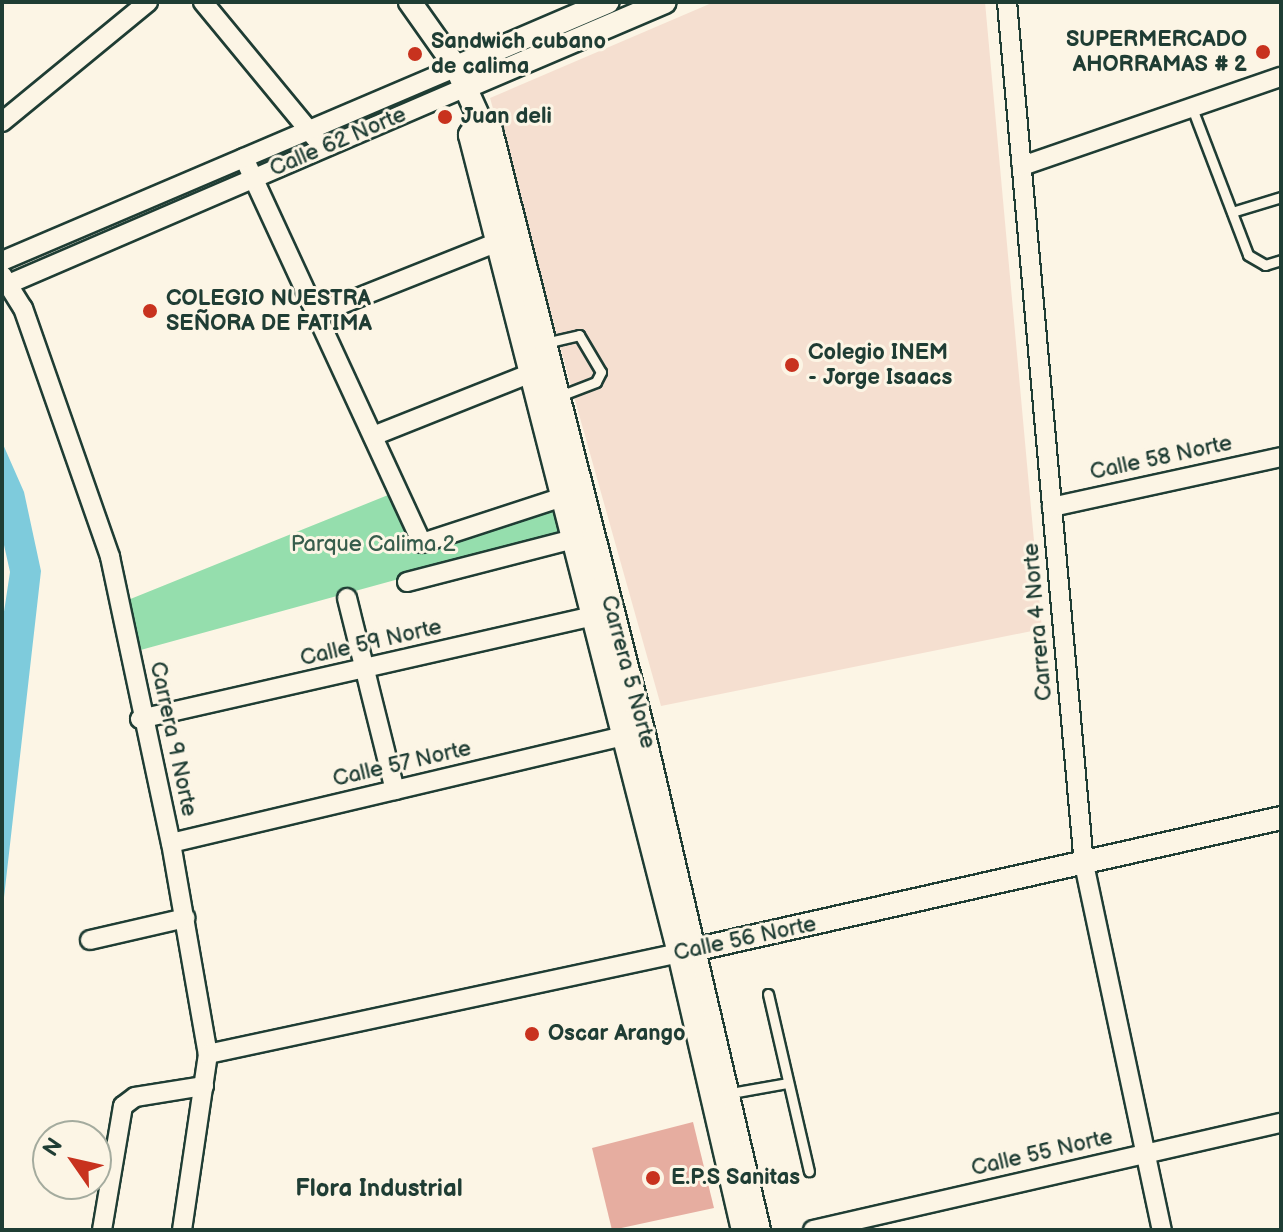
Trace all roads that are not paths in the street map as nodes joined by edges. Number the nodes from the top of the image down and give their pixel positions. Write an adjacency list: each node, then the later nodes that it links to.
1 (148, 2): 10 (street)
2 (203, 2): 11 (street)
3 (410, 2): 7 (street, Carrera 5 Norte)
4 (608, 2): 7 (street, Calle 62 Norte)
5 (665, 2): 7 (street, Calle 62 Norte)
6 (1007, 2): 14 (street, Carrera 4 Norte)
7 (461, 77): 11 (street, Calle 62 Norte); 12 (street, Calle 62 Norte); 18 (street, Carrera 5 Norte)
8 (1281, 77): 9 (street)
9 (1192, 108): 14 (street); 17 (lane)
10 (2, 122)
11 (309, 130): 12 (street); 13 (street, Calle 62 Norte)
12 (323, 147): 15 (street, Calle 62 Norte)
13 (244, 158): 15 (street); 20 (street, Calle 62 Norte)
14 (1022, 166): 29 (street, Carrera 4 Norte)
15 (254, 179): 21 (street, Calle 62 Norte); 22 (street)
16 (1281, 197): 17 (lane)
17 (1232, 212): 19 (lane)
18 (508, 238): 22 (street); 23 (street, Carrera 5 Norte); 24 (street, Carrera 5 Norte)
19 (1281, 260)
20 (2, 261)
21 (7, 279): 35 (street, Carrera 9 Norte)
22 (317, 314): 26 (street)
23 (545, 343): 24 (street, Carrera 5 Norte); 25 (lane)
24 (541, 369): 25 (street, Carrera 5 Norte); 26 (street); 28 (street, Carrera 5 Norte)
25 (559, 396): 28 (street, Carrera 5 Norte)
26 (373, 436): 28 (street)
27 (1281, 457): 29 (street, Calle 58 Norte)
28 (572, 494): 30 (street, Carrera 5 Norte); 33 (street, Carrera 5 Norte)
29 (1052, 507): 41 (street, Carrera 4 Norte)
30 (573, 539): 31 (street); 33 (street, Carrera 5 Norte)
31 (407, 582)
32 (347, 598): 34 (street)
33 (602, 614): 34 (street, Calle 59 Norte); 36 (street, Carrera 5 Norte); 37 (street, Carrera 5 Norte)
34 (367, 669): 35 (street, Calle 59 Norte); 38 (street)
35 (140, 719): 40 (street, Carrera 9 Norte)
36 (643, 730): 37 (street, Calle 57 Norte); 44 (street, Carrera 5 Norte)
37 (620, 738): 38 (street, Calle 57 Norte); 44 (street, Carrera 5 Norte)
38 (395, 790): 40 (street, Calle 57 Norte)
39 (1281, 818): 41 (street, Calle 56 Norte)
40 (171, 843): 42 (street, Carrera 9 Norte)
41 (1084, 864): 44 (street, Calle 56 Norte); 51 (street, Carrera 4 Norte)
42 (185, 918): 43 (street); 46 (street, Carrera 9 Norte)
43 (90, 940)
44 (688, 952): 46 (street, Calle 56 Norte); 49 (street, Carrera 5 Norte); 55 (street, Carrera 5 Norte)
45 (768, 994): 47 (lane)
46 (208, 1054): 48 (street, Carrera 9 Norte)
47 (788, 1083): 49 (lane); 52 (lane)
48 (204, 1086): 53 (street); 54 (street, Carrera 9 Norte)
49 (731, 1093): 56 (street, Carrera 5 Norte)
50 (1281, 1123): 51 (street, Calle 55 Norte)
51 (1144, 1154): 57 (street, Calle 55 Norte); 58 (street, Carrera 4 Norte)
52 (809, 1171)
53 (102, 1230)
54 (182, 1230)
55 (743, 1230)
56 (759, 1230)
57 (813, 1230)
58 (1162, 1230)

